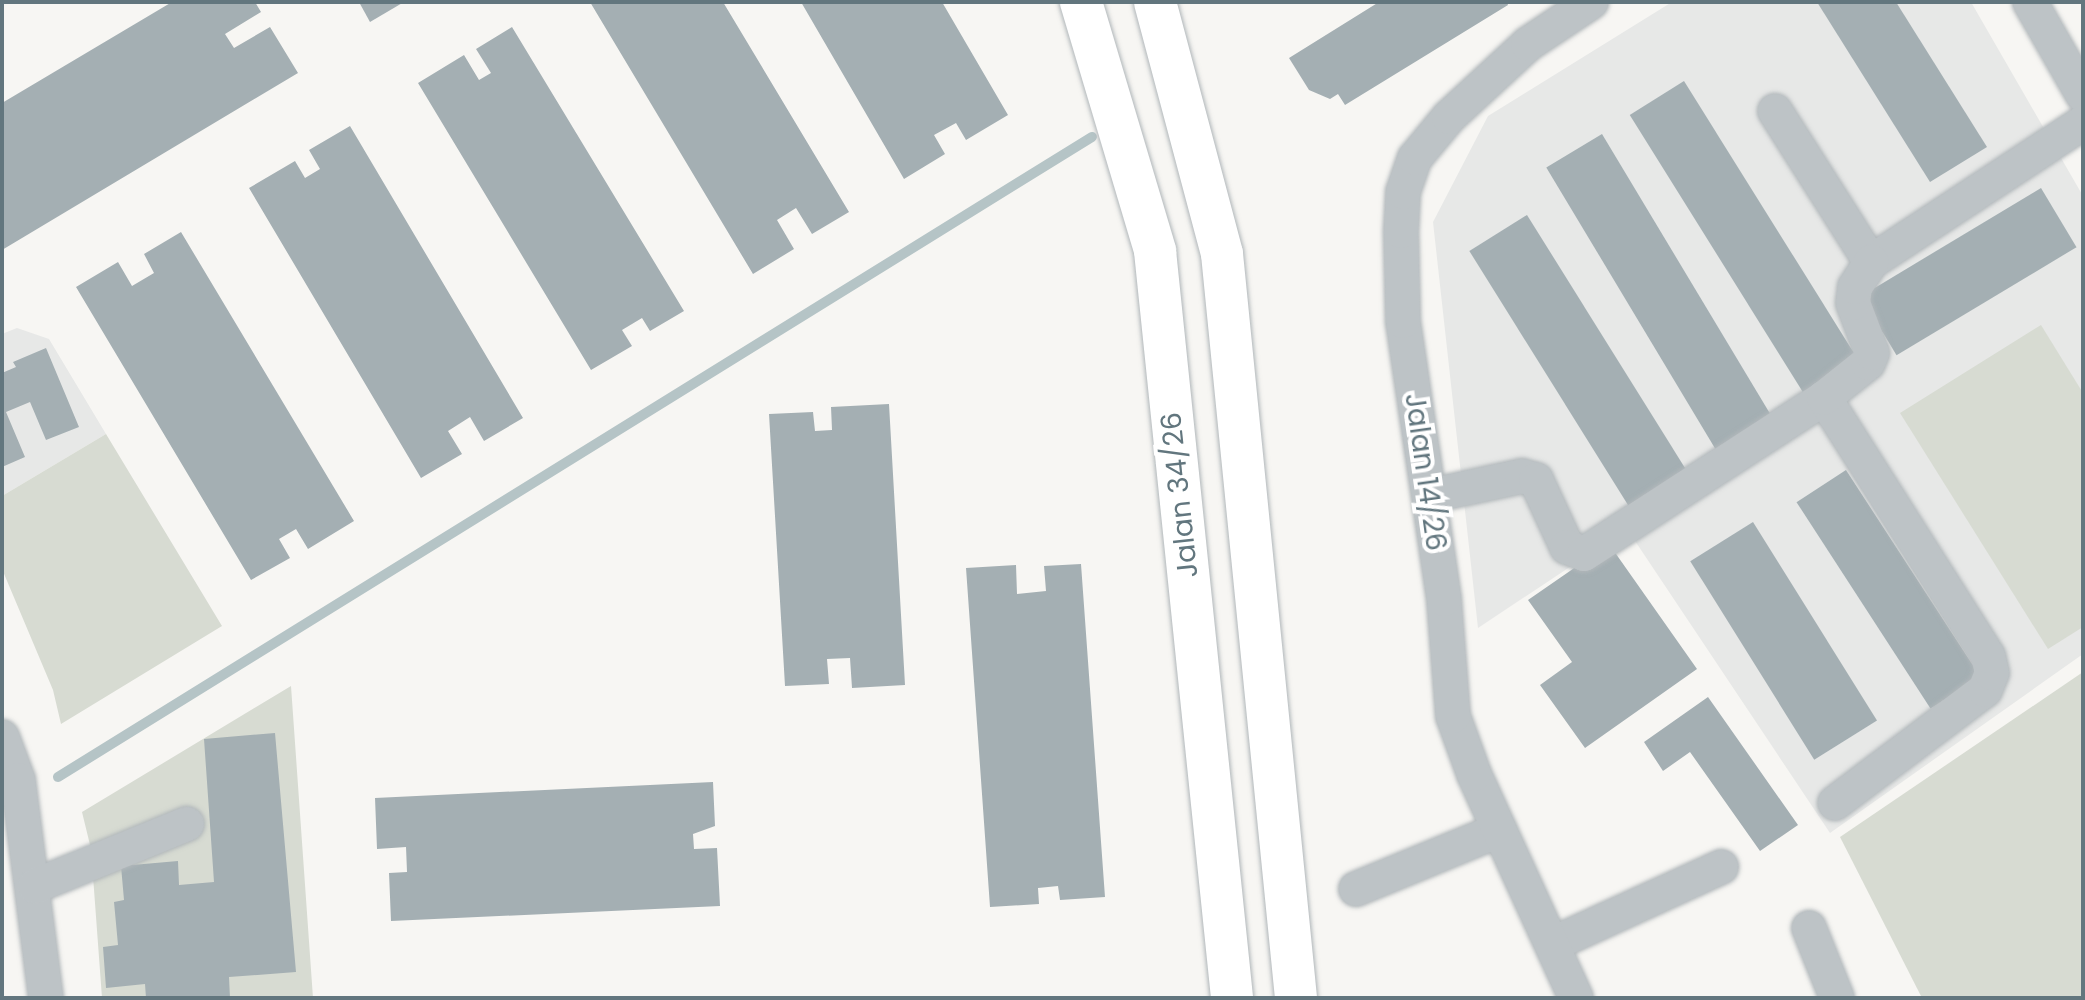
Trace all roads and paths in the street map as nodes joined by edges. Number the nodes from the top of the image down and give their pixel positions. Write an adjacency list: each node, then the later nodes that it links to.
1 (1081, 2): 21 (main road, Jalan 34/26)
2 (1155, 2): 22 (main road)
3 (1579, 5): 10 (street, Jalan 14/26)
4 (2043, 7): 5 (street)
5 (2083, 95)
6 (1775, 111): 8 (street)
7 (2083, 123): 8 (street)
8 (1871, 262): 9 (street)
9 (1824, 398): 10 (street); 12 (street)
10 (1429, 496): 14 (street, Jalan 14/26)
11 (2, 737): 16 (street)
12 (1835, 803)
13 (187, 824): 16 (street)
14 (1499, 830): 17 (street); 19 (street, Jalan 14/26)
15 (1721, 867): 19 (street)
16 (35, 886): 20 (street)
17 (1356, 889)
18 (1809, 928): 24 (street)
19 (1553, 944): 23 (street, Jalan 14/26)
20 (46, 998)
21 (1232, 998)
22 (1296, 998)
23 (1576, 998)
24 (1837, 998)

